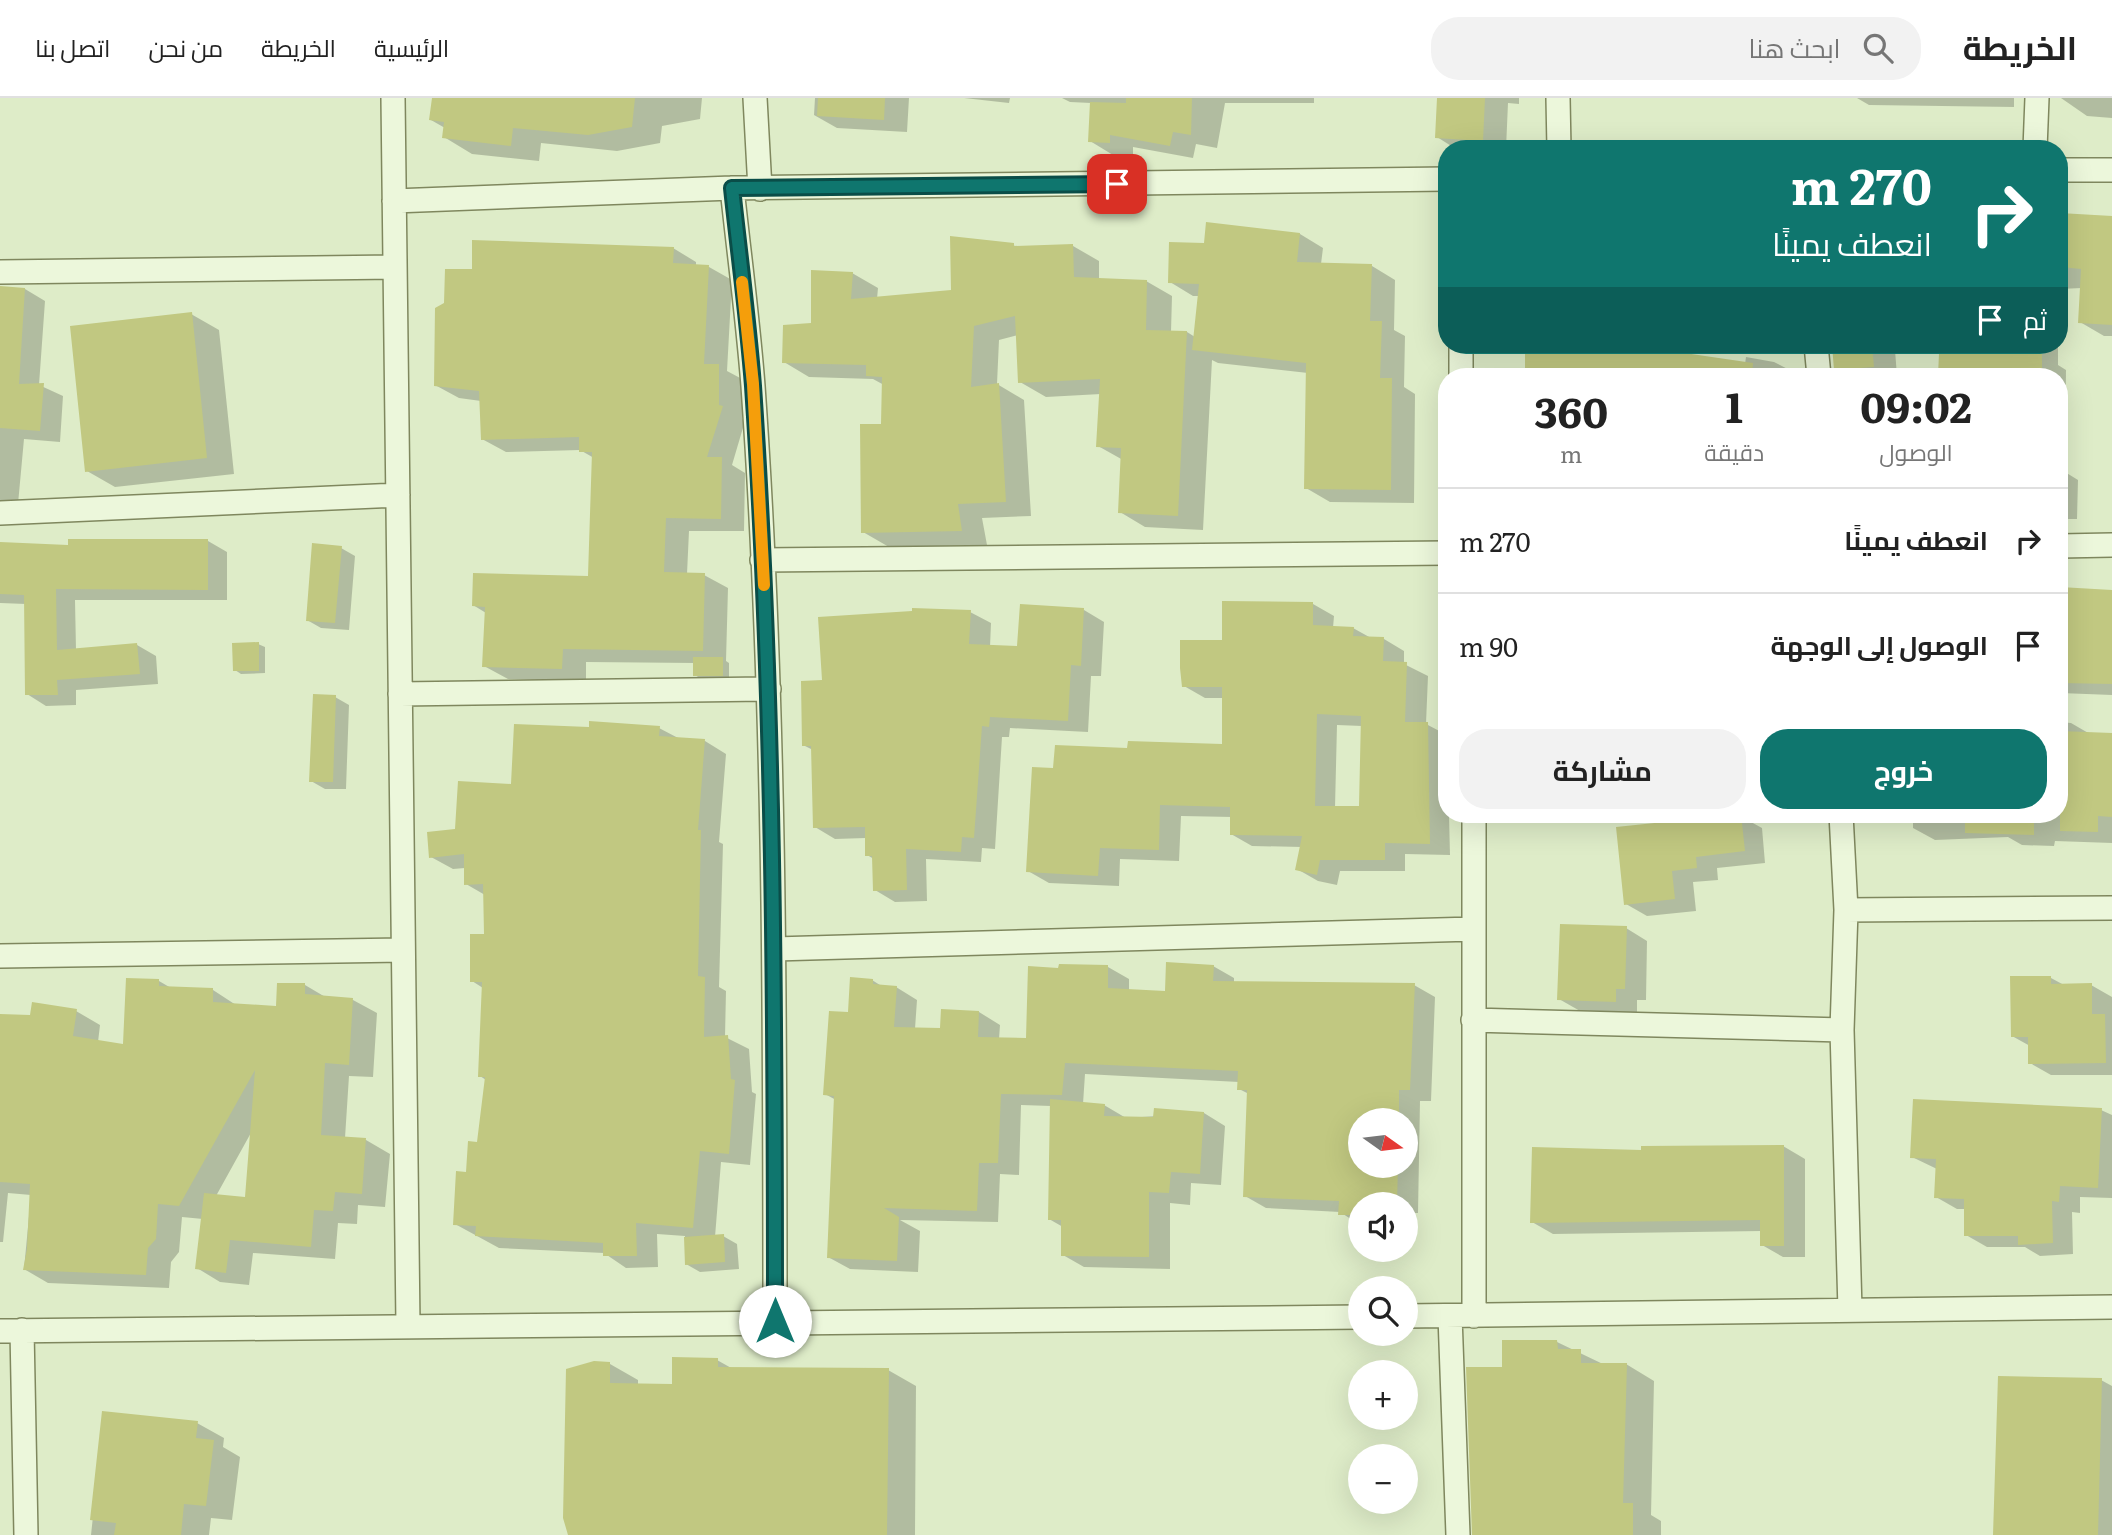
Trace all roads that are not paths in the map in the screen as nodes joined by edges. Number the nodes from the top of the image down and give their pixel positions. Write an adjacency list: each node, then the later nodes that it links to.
1 (393, 98): 12 (street)
2 (755, 98): 11 (street)
3 (1558, 98): 5 (street)
4 (2037, 98): 6 (street)
5 (1559, 140)
6 (2035, 140)
7 (2068, 170): 8 (street)
8 (2112, 170)
9 (1438, 179): 11 (street)
10 (732, 188): 11 (street); 12 (street); 20 (street)
11 (760, 189)
12 (394, 201): 13 (street)
13 (395, 268): 14 (street); 15 (street)
14 (0, 272)
15 (398, 495): 16 (street); 22 (street)
16 (0, 513)
17 (2112, 545): 18 (street)
18 (2068, 546)
19 (1438, 554): 20 (street)
20 (762, 559): 21 (street)
21 (769, 690): 22 (street); 28 (street)
22 (400, 694): 29 (street)
23 (1474, 823): 27 (street)
24 (1841, 823): 26 (street)
25 (2112, 908): 26 (street)
26 (1846, 910): 32 (street)
27 (1473, 929): 28 (street); 31 (street)
28 (775, 949): 39 (street)
29 (403, 950): 30 (street); 40 (street)
30 (0, 956)
31 (1472, 1020): 32 (street); 35 (street)
32 (1842, 1030): 34 (street)
33 (2112, 1307): 34 (street)
34 (1850, 1310): 35 (street)
35 (1474, 1315): 37 (street)
36 (1418, 1316): 37 (street)
37 (1450, 1316): 43 (street)
38 (1348, 1317): 39 (street)
39 (775, 1321): 40 (street)
40 (408, 1325): 41 (street)
41 (11, 1330): 42 (street)
42 (26, 1535)
43 (1458, 1535)

